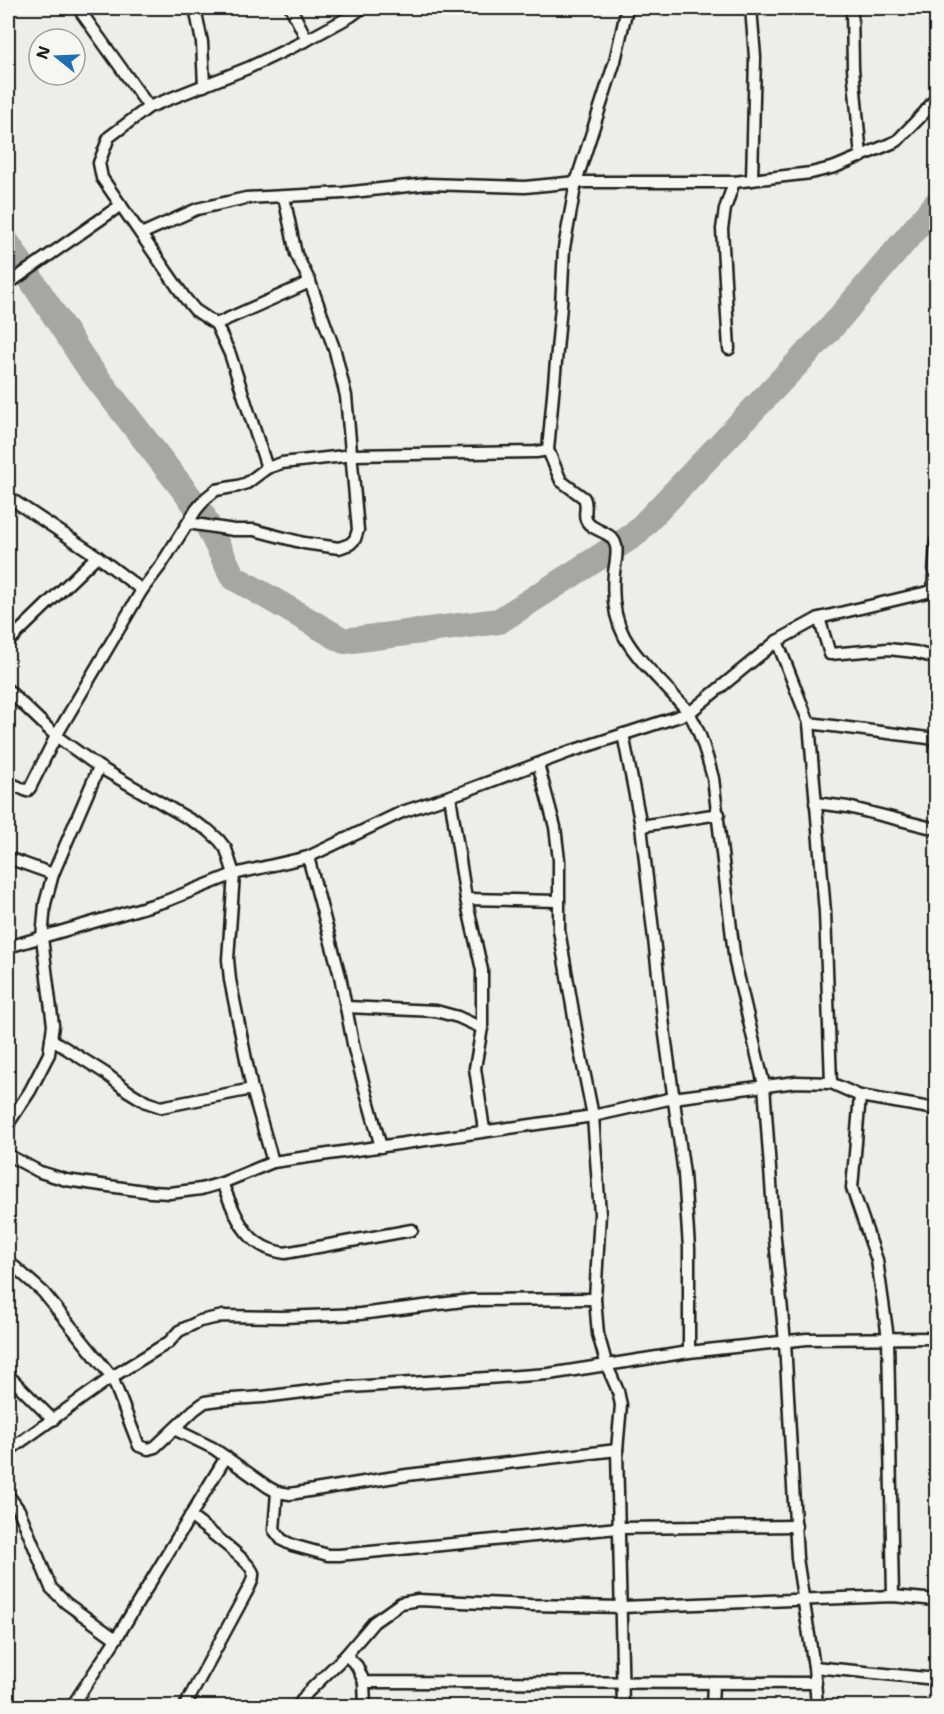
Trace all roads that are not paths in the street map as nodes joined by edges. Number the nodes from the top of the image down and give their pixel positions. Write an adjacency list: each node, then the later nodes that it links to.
1 (78, 8): 11 (street)
2 (195, 8): 9 (street)
3 (291, 8): 8 (street)
4 (362, 8): 8 (street)
5 (627, 8): 14 (street)
6 (751, 8): 13 (street)
7 (852, 8): 12 (street)
8 (307, 40): 9 (street)
9 (204, 86): 11 (street)
10 (936, 98): 12 (street)
11 (149, 106): 17 (street)
12 (861, 157): 13 (street)
13 (752, 180): 15 (street)
14 (576, 182): 15 (street); 16 (street); 23 (street)
15 (734, 182): 22 (street)
16 (284, 197): 18 (street); 19 (street)
17 (121, 205): 18 (street); 20 (street)
18 (141, 234): 21 (street)
19 (310, 282): 21 (street); 24 (street)
20 (8, 284)
21 (216, 324): 25 (street)
22 (729, 349)
23 (548, 450): 24 (street); 37 (street)
24 (352, 455): 25 (street); 27 (street)
25 (267, 468): 27 (street)
26 (8, 497): 29 (street)
27 (188, 523): 30 (street)
28 (936, 542): 31 (street)
29 (97, 556): 30 (street); 34 (street)
30 (142, 590): 40 (street)
31 (935, 590): 32 (street)
32 (819, 618): 33 (street); 35 (street)
33 (777, 641): 37 (street); 38 (street)
34 (8, 642)
35 (936, 658)
36 (8, 690): 40 (street)
37 (689, 713): 39 (street); 47 (street)
38 (809, 723): 41 (street); 46 (street)
39 (623, 734): 42 (street); 48 (street)
40 (56, 736): 43 (street); 44 (street)
41 (936, 739)
42 (538, 764): 45 (street); 55 (street)
43 (99, 767): 52 (street); 53 (street)
44 (8, 782)
45 (450, 796): 50 (street); 54 (street)
46 (815, 803): 49 (street); 61 (street)
47 (719, 814): 48 (street); 62 (street)
48 (641, 826): 65 (street)
49 (936, 829)
50 (308, 857): 53 (street); 58 (street)
51 (8, 858): 52 (street)
52 (53, 874): 56 (street)
53 (234, 874): 56 (street); 63 (street)
54 (466, 899): 55 (street); 59 (street)
55 (558, 901): 67 (street)
56 (42, 938): 57 (street); 60 (street)
57 (8, 947)
58 (345, 1007): 59 (street); 70 (street)
59 (482, 1028): 69 (street)
60 (51, 1039): 63 (street); 68 (street)
61 (831, 1083): 62 (street); 64 (street)
62 (764, 1085): 65 (street); 79 (street)
63 (252, 1089): 72 (street)
64 (860, 1096): 66 (street); 77 (street)
65 (673, 1098): 67 (street); 80 (street)
66 (936, 1109)
67 (593, 1116): 69 (street); 76 (street)
68 (8, 1124)
69 (484, 1130): 70 (street)
70 (381, 1148): 72 (street)
71 (8, 1155): 73 (street)
72 (273, 1162): 73 (street)
73 (222, 1184): 74 (street)
74 (412, 1230)
75 (8, 1261): 83 (street)
76 (596, 1299): 81 (street); 83 (street)
77 (888, 1338): 78 (street); 79 (street); 94 (street)
78 (936, 1338)
79 (785, 1342): 80 (street); 92 (street)
80 (689, 1352): 81 (street)
81 (607, 1366): 85 (street); 86 (street)
82 (8, 1374): 84 (street)
83 (112, 1377): 84 (street); 85 (street)
84 (53, 1419): 87 (street)
85 (174, 1429): 88 (street)
86 (617, 1450): 89 (street); 93 (street)
87 (8, 1451)
88 (226, 1457): 89 (street); 91 (street)
89 (277, 1492): 93 (street)
90 (8, 1495): 98 (street)
91 (190, 1516): 98 (street); 107 (street)
92 (796, 1526): 93 (street); 95 (street)
93 (618, 1528): 97 (street)
94 (893, 1596): 95 (street); 96 (street)
95 (804, 1599): 97 (street); 100 (street)
96 (936, 1600)
97 (622, 1607): 99 (street); 103 (street)
98 (116, 1639): 106 (street)
99 (346, 1655): 102 (street); 108 (street)
100 (814, 1667): 101 (street); 105 (street)
101 (936, 1679)
102 (364, 1682): 103 (street); 109 (street)
103 (623, 1683): 104 (street); 110 (street)
104 (713, 1683): 105 (street); 111 (street)
105 (816, 1683): 112 (street)
106 (72, 1707)
107 (185, 1707)
108 (298, 1707)
109 (365, 1707)
110 (623, 1707)
111 (712, 1707)
112 (817, 1707)

